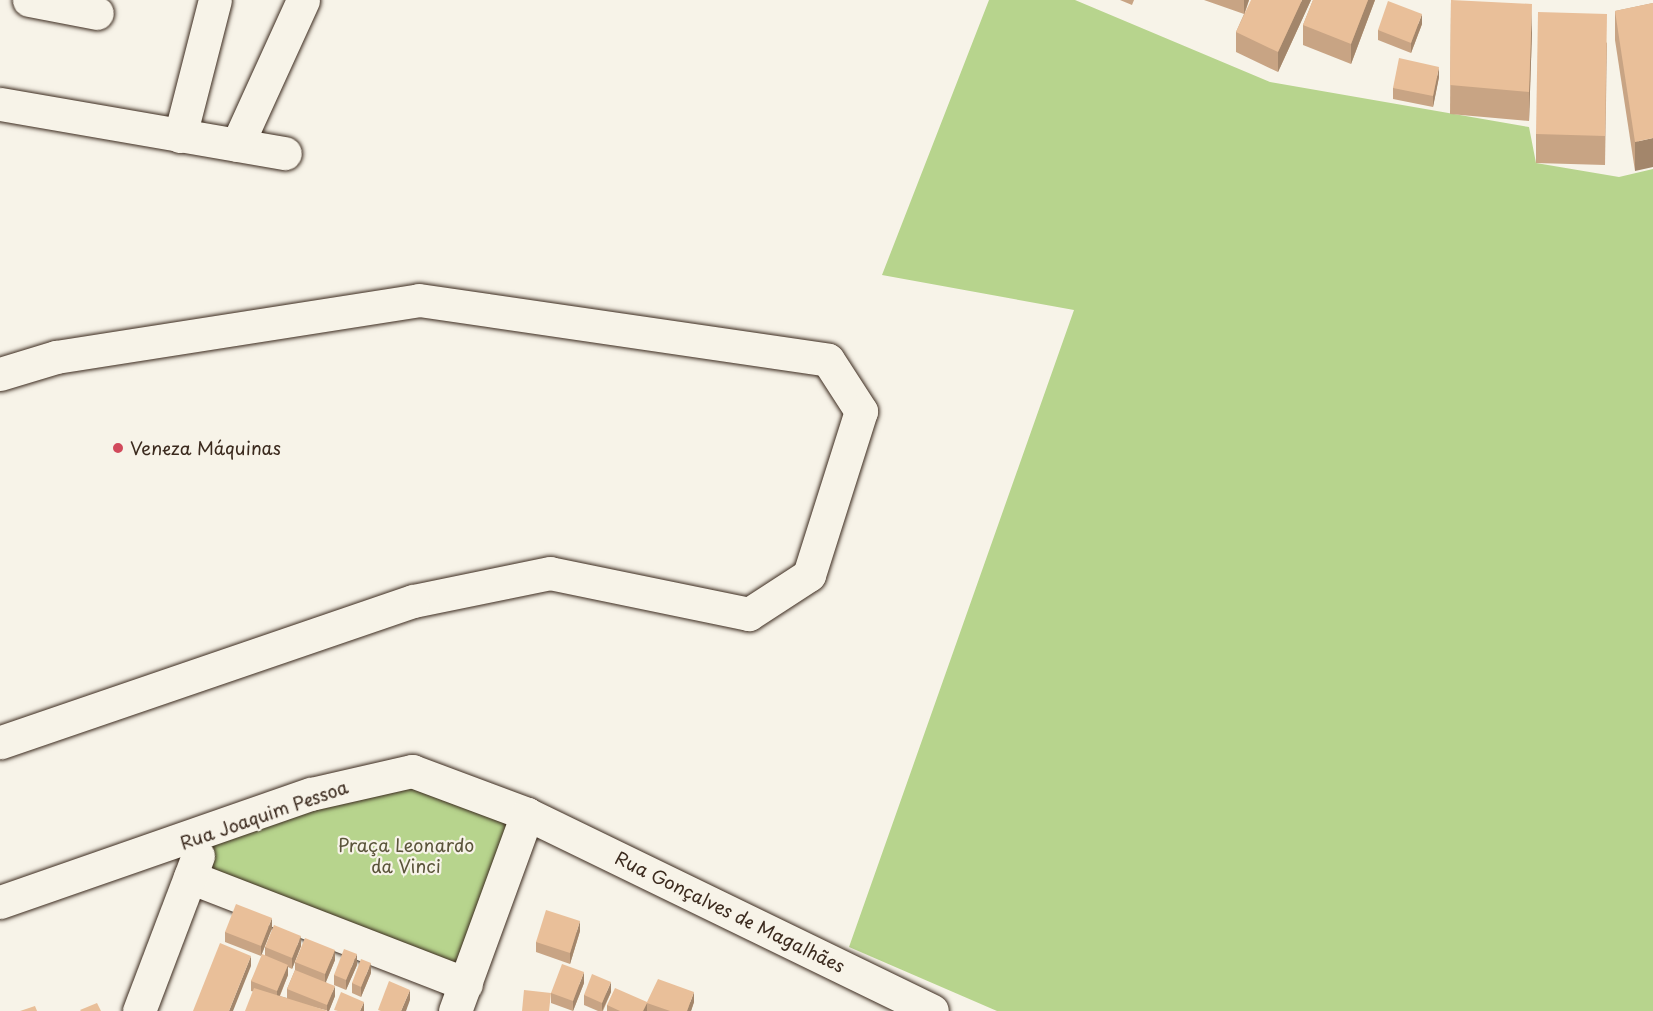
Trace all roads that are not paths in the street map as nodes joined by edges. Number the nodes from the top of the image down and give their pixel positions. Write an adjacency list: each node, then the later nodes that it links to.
1 (29, 0): 4 (street)
2 (215, 0): 6 (street)
3 (303, 0): 7 (street)
4 (97, 13)
5 (0, 104): 6 (street)
6 (180, 136): 7 (street)
7 (237, 145): 8 (street)
8 (285, 153)
9 (0, 374): 10 (street)
10 (0, 742)
11 (527, 814): 12 (street, Rua Joaquim Pessoa); 15 (street); 17 (street, Rua Gonçalves de Magalhães)
12 (206, 835): 13 (street); 14 (street, Rua Joaquim Pessoa)
13 (190, 877): 15 (street); 16 (street)
14 (0, 902)
15 (461, 997)
16 (139, 1011)
17 (932, 1011)

